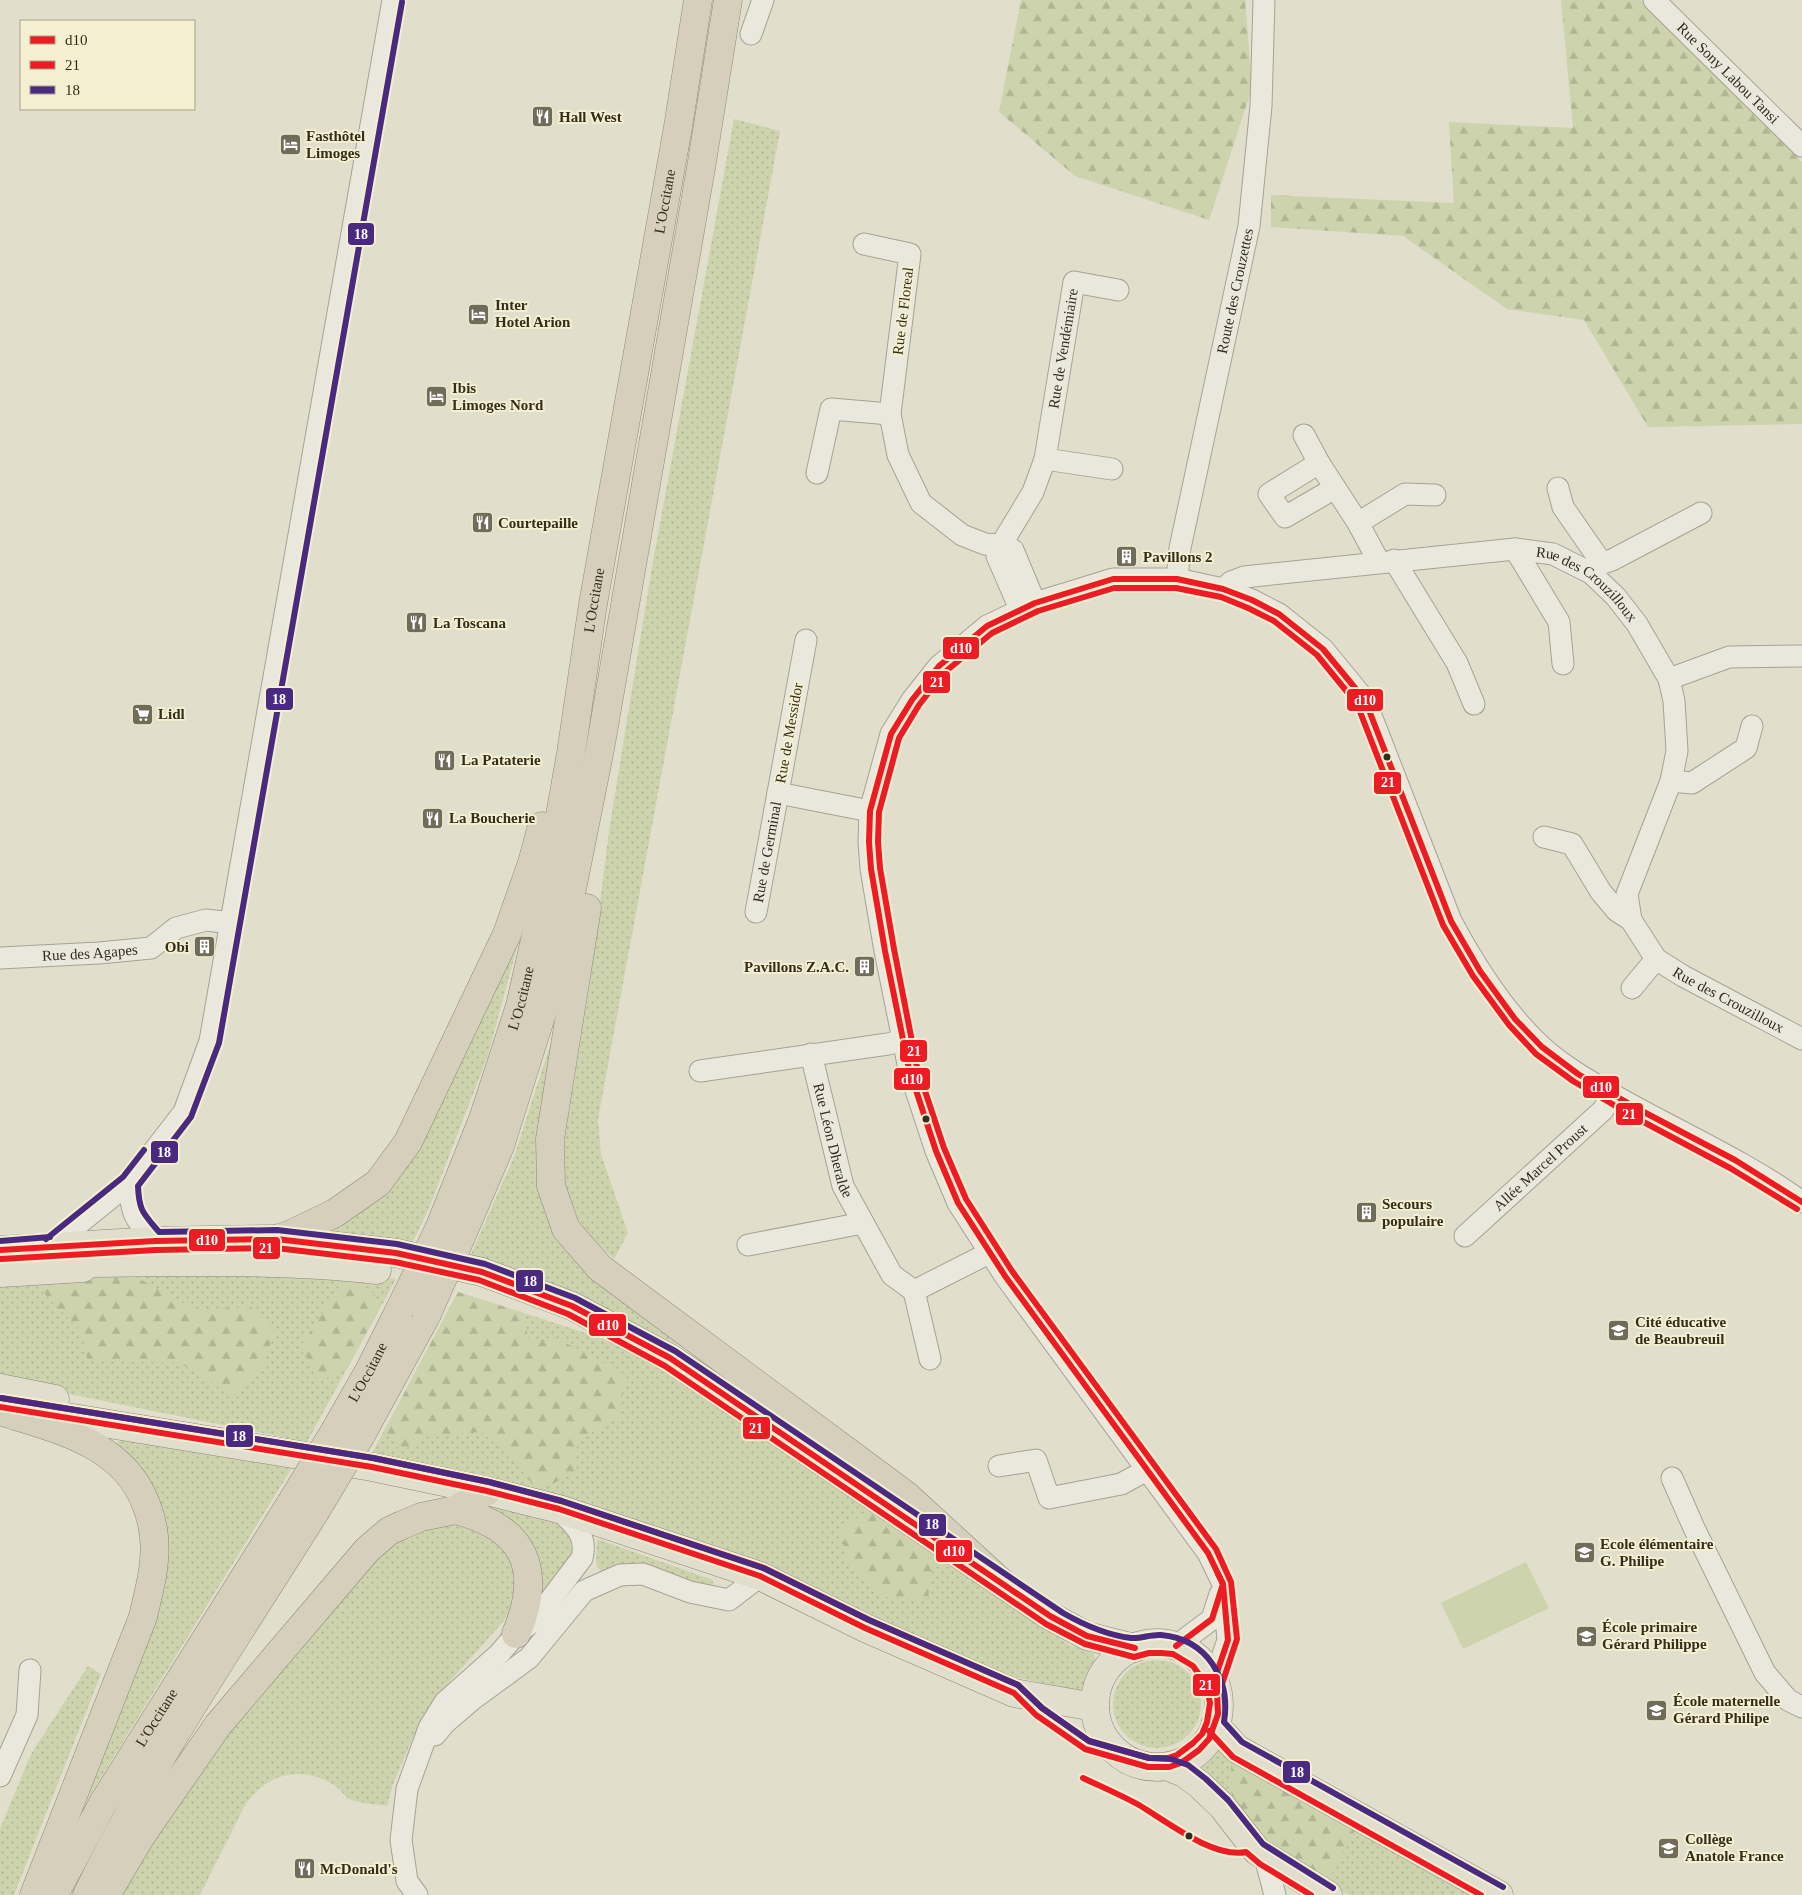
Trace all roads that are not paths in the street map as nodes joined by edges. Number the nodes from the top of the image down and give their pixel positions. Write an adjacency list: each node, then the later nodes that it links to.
1 (393, 0): 43 (street)
2 (698, 0): 36 (highway, L'Occitane)
3 (728, 0): 35 (highway, L'Occitane)
4 (763, 0): 7 (street)
5 (1264, 0): 26 (street, Route des Crouzettes)
6 (1654, 0): 8 (street, Rue Sony Labou Tansi)
7 (751, 34)
8 (1802, 146)
9 (864, 244): 11 (street, Rue de Floreal)
10 (1118, 290): 13 (street, Rue de Vendémiaire)
11 (890, 414): 16 (street); 22 (street, Rue de Floreal)
12 (1304, 435): 14 (street)
13 (1045, 459): 15 (street); 22 (street, Rue de Vendémiaire)
14 (1319, 463): 17 (street); 17 (street)
15 (1112, 469)
16 (817, 473)
17 (1335, 488): 21 (street)
18 (1558, 488): 25 (street)
19 (1435, 495): 21 (street)
20 (1701, 513): 25 (street)
21 (1358, 523): 24 (street)
22 (1001, 545): 28 (street)
23 (1515, 548): 24 (street, Rue des Crouzilloux); 25 (street, Rue des Crouzilloux); 31 (street)
24 (1386, 561): 27 (street, Rue des Crouzilloux); 33 (street)
25 (1594, 569): 32 (street, Rue des Crouzilloux)
26 (1177, 579): 27 (street); 28 (street)
27 (1223, 589): 51 (street)
28 (1027, 606): 39 (street)
29 (806, 640): 38 (street, Rue de Messidor)
30 (1802, 656): 32 (street)
31 (1563, 664)
32 (1669, 679): 37 (street, Rue des Crouzilloux)
33 (1474, 704)
34 (1752, 726): 37 (street)
35 (600, 749): 55 (highway, L'Occitane); 81 (highway)
36 (571, 753): 55 (highway, L'Occitane); 57 (highway)
37 (1671, 781): 42 (street, Rue des Crouzilloux)
38 (778, 793): 39 (street, Rue de Messidor); 41 (street, Rue de Germinal)
39 (870, 811): 48 (street)
40 (1544, 837): 42 (street, Rue des Crouzilloux)
41 (756, 912)
42 (1631, 920): 45 (street, Rue des Crouzilloux)
43 (232, 923): 44 (street, Rue des Agapes); 52 (street)
44 (0, 958)
45 (1656, 959): 46 (street, Rue des Crouzilloux); 47 (street, Rue des Crouzilloux)
46 (1632, 988)
47 (1802, 1039)
48 (903, 1040): 49 (street); 62 (street)
49 (811, 1054): 50 (street); 54 (street, Rue Léon Dheralde)
50 (700, 1071)
51 (1613, 1094): 53 (street); 56 (street, Allée Marcel Proust)
52 (130, 1182): 59 (street); 61 (street)
53 (1802, 1202)
54 (864, 1223): 58 (street); 65 (street, Rue Léon Dheralde)
55 (450, 1233): 71 (highway, L'Occitane, bridge); 71 (highway, L'Occitane, bridge)
56 (1464, 1236)
57 (276, 1238): 61 (main road); 66 (main road)
58 (748, 1245)
59 (51, 1246): 60 (main road); 61 (main road)
60 (0, 1250)
61 (158, 1252): 63 (main road); 64 (main road); 66 (main road)
62 (989, 1253): 65 (street); 74 (street)
63 (0, 1263)
64 (0, 1273)
65 (914, 1291): 67 (street)
66 (670, 1358): 81 (main road)
67 (930, 1359)
68 (0, 1388): 73 (main road)
69 (0, 1407): 73 (main road)
70 (0, 1411): 95 (highway)
71 (348, 1432): 77 (highway, L'Occitane, bridge)
72 (999, 1466): 74 (street)
73 (372, 1467): 76 (main road)
74 (1147, 1470): 82 (street)
75 (1672, 1478): 88 (street)
76 (487, 1491): 78 (main road); 79 (highway)
77 (303, 1508): 96 (highway, L'Occitane); 97 (highway, L'Occitane)
78 (559, 1509): 80 (main road); 83 (street)
79 (455, 1510): 83 (highway); 98 (highway)
80 (760, 1576): 89 (main road); 91 (street)
81 (1003, 1584): 85 (main road)
82 (1223, 1584): 84 (street); 87 (street)
83 (516, 1634): 91 (street)
84 (1176, 1646): 85 (main road); 87 (main road)
85 (1135, 1648): 89 (main road)
86 (30, 1670): 93 (street)
87 (1214, 1681): 90 (main road)
88 (1802, 1707)
89 (1095, 1709): 92 (main road)
90 (1215, 1725): 92 (main road); 102 (main road)
91 (420, 1753): 99 (street)
92 (1169, 1767): 94 (main road)
93 (0, 1776)
94 (1265, 1857): 100 (street); 101 (main road)
95 (34, 1895)
96 (54, 1895)
97 (87, 1895)
98 (106, 1895)
99 (417, 1895)
100 (1275, 1895)
101 (1326, 1895)
102 (1499, 1895)

